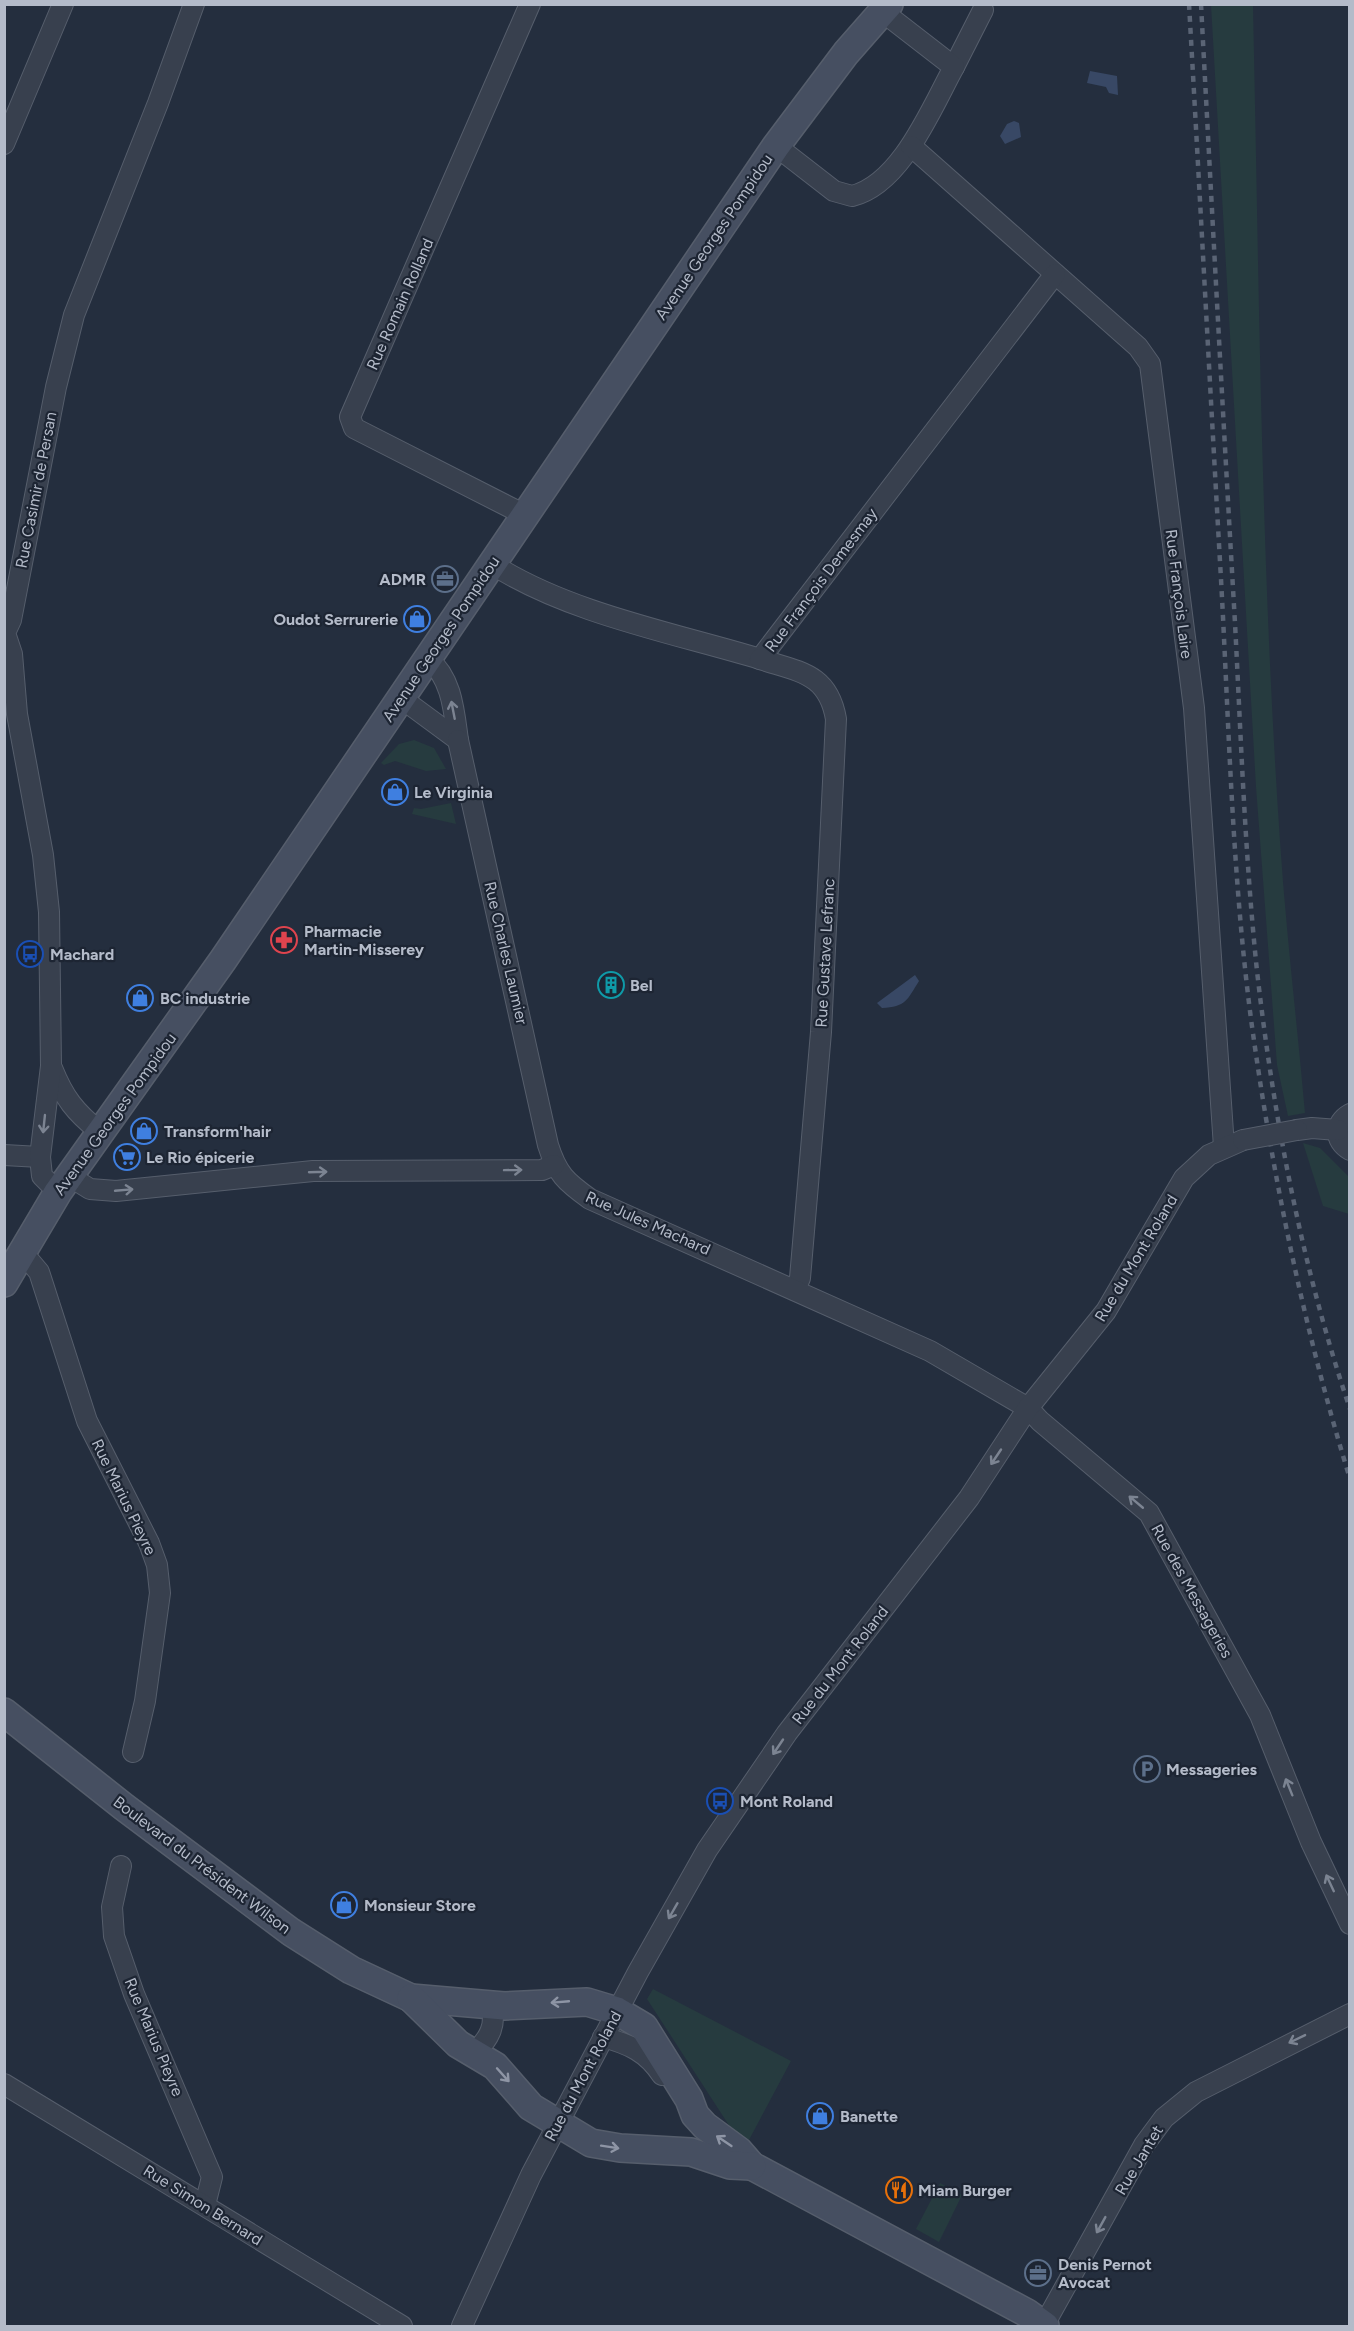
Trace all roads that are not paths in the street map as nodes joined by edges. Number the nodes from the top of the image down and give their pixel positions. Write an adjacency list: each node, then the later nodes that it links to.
1 (63, 4): 7 (street)
2 (530, 4): 11 (street, Rue Romain Rolland)
3 (187, 7): 13 (street, Rue Casimir de Persan)
4 (886, 8): 6 (street); 8 (main road, Avenue Georges Pompidou)
5 (983, 10): 6 (street)
6 (954, 68): 9 (street)
7 (4, 144)
8 (776, 146): 9 (street); 11 (main road, Avenue Georges Pompidou)
9 (911, 146): 10 (street, Rue François Laire)
10 (1055, 274): 15 (street, Rue François Demesmay); 21 (street, Rue François Laire)
11 (525, 515): 12 (main road, Avenue Georges Pompidou)
12 (492, 564): 14 (main road, Avenue Georges Pompidou); 15 (street, Rue François Demesmay)
13 (5, 633): 18 (street, Rue Casimir de Persan)
14 (428, 659): 16 (main road, Avenue Georges Pompidou); 17 (street, Rue Charles Laumier, one-way to 14)
15 (760, 659): 29 (street, Rue Gustave Lefranc)
16 (401, 698): 17 (street); 20 (main road, Avenue Georges Pompidou)
17 (458, 740): 25 (street, Rue Charles Laumier)
18 (51, 1066): 20 (street, Rue Casimir de Persan); 24 (street, Rue Casimir de Persan, one-way to 24)
19 (1347, 1118): 21 (street, Rue du Mont Roland, bridge); 22 (street)
20 (100, 1132): 26 (main road, Avenue Georges Pompidou)
21 (1224, 1147): 30 (street, Rue du Mont Roland)
22 (1348, 1150)
23 (4, 1155): 24 (street)
24 (40, 1156): 26 (street, Rue Casimir de Persan)
25 (554, 1166): 26 (street, one-way to 25); 29 (street, Rue Jules Machard)
26 (63, 1184): 27 (main road, Avenue Georges Pompidou)
27 (23, 1253): 28 (main road, Avenue Georges Pompidou); 32 (street, Rue Marius Pieyre)
28 (4, 1282)
29 (795, 1290): 30 (street, Rue Jules Machard)
30 (1028, 1408): 34 (street, Rue des Messageries, one-way to 30); 38 (street, Rue du Mont Roland, one-way to 38)
31 (4, 1712): 35 (main road, Boulevard du Président Wilson)
32 (134, 1752)
33 (121, 1866): 47 (street, Rue Marius Pieyre)
34 (1350, 1924)
35 (411, 1998): 36 (main road, Boulevard du Président Wilson); 40 (main road, Boulevard du Président Wilson)
36 (461, 2002): 37 (main road, Boulevard du Président Wilson); 40 (street)
37 (491, 2006): 38 (main road, Boulevard du Président Wilson, one-way to 37); 42 (street)
38 (617, 2011): 41 (street, Rue du Mont Roland); 44 (main road, Boulevard du Président Wilson)
39 (1350, 2014): 50 (street, Rue Jantet, one-way to 50)
40 (446, 2032): 42 (main road, Boulevard du Président Wilson)
41 (603, 2037): 44 (street); 45 (street, Rue du Mont Roland)
42 (475, 2052): 45 (main road, Boulevard du Président Wilson, one-way to 45)
43 (4, 2084): 47 (street, Rue Simon Bernard)
44 (695, 2115): 46 (main road, Boulevard du Président Wilson, one-way to 44)
45 (557, 2124): 46 (main road, Boulevard du Président Wilson, one-way to 46); 49 (street, Rue du Mont Roland)
46 (752, 2166): 50 (main road, Boulevard du Président Wilson)
47 (205, 2205): 48 (street, Rue Simon Bernard)
48 (402, 2326)
49 (462, 2326)
50 (1045, 2326)

